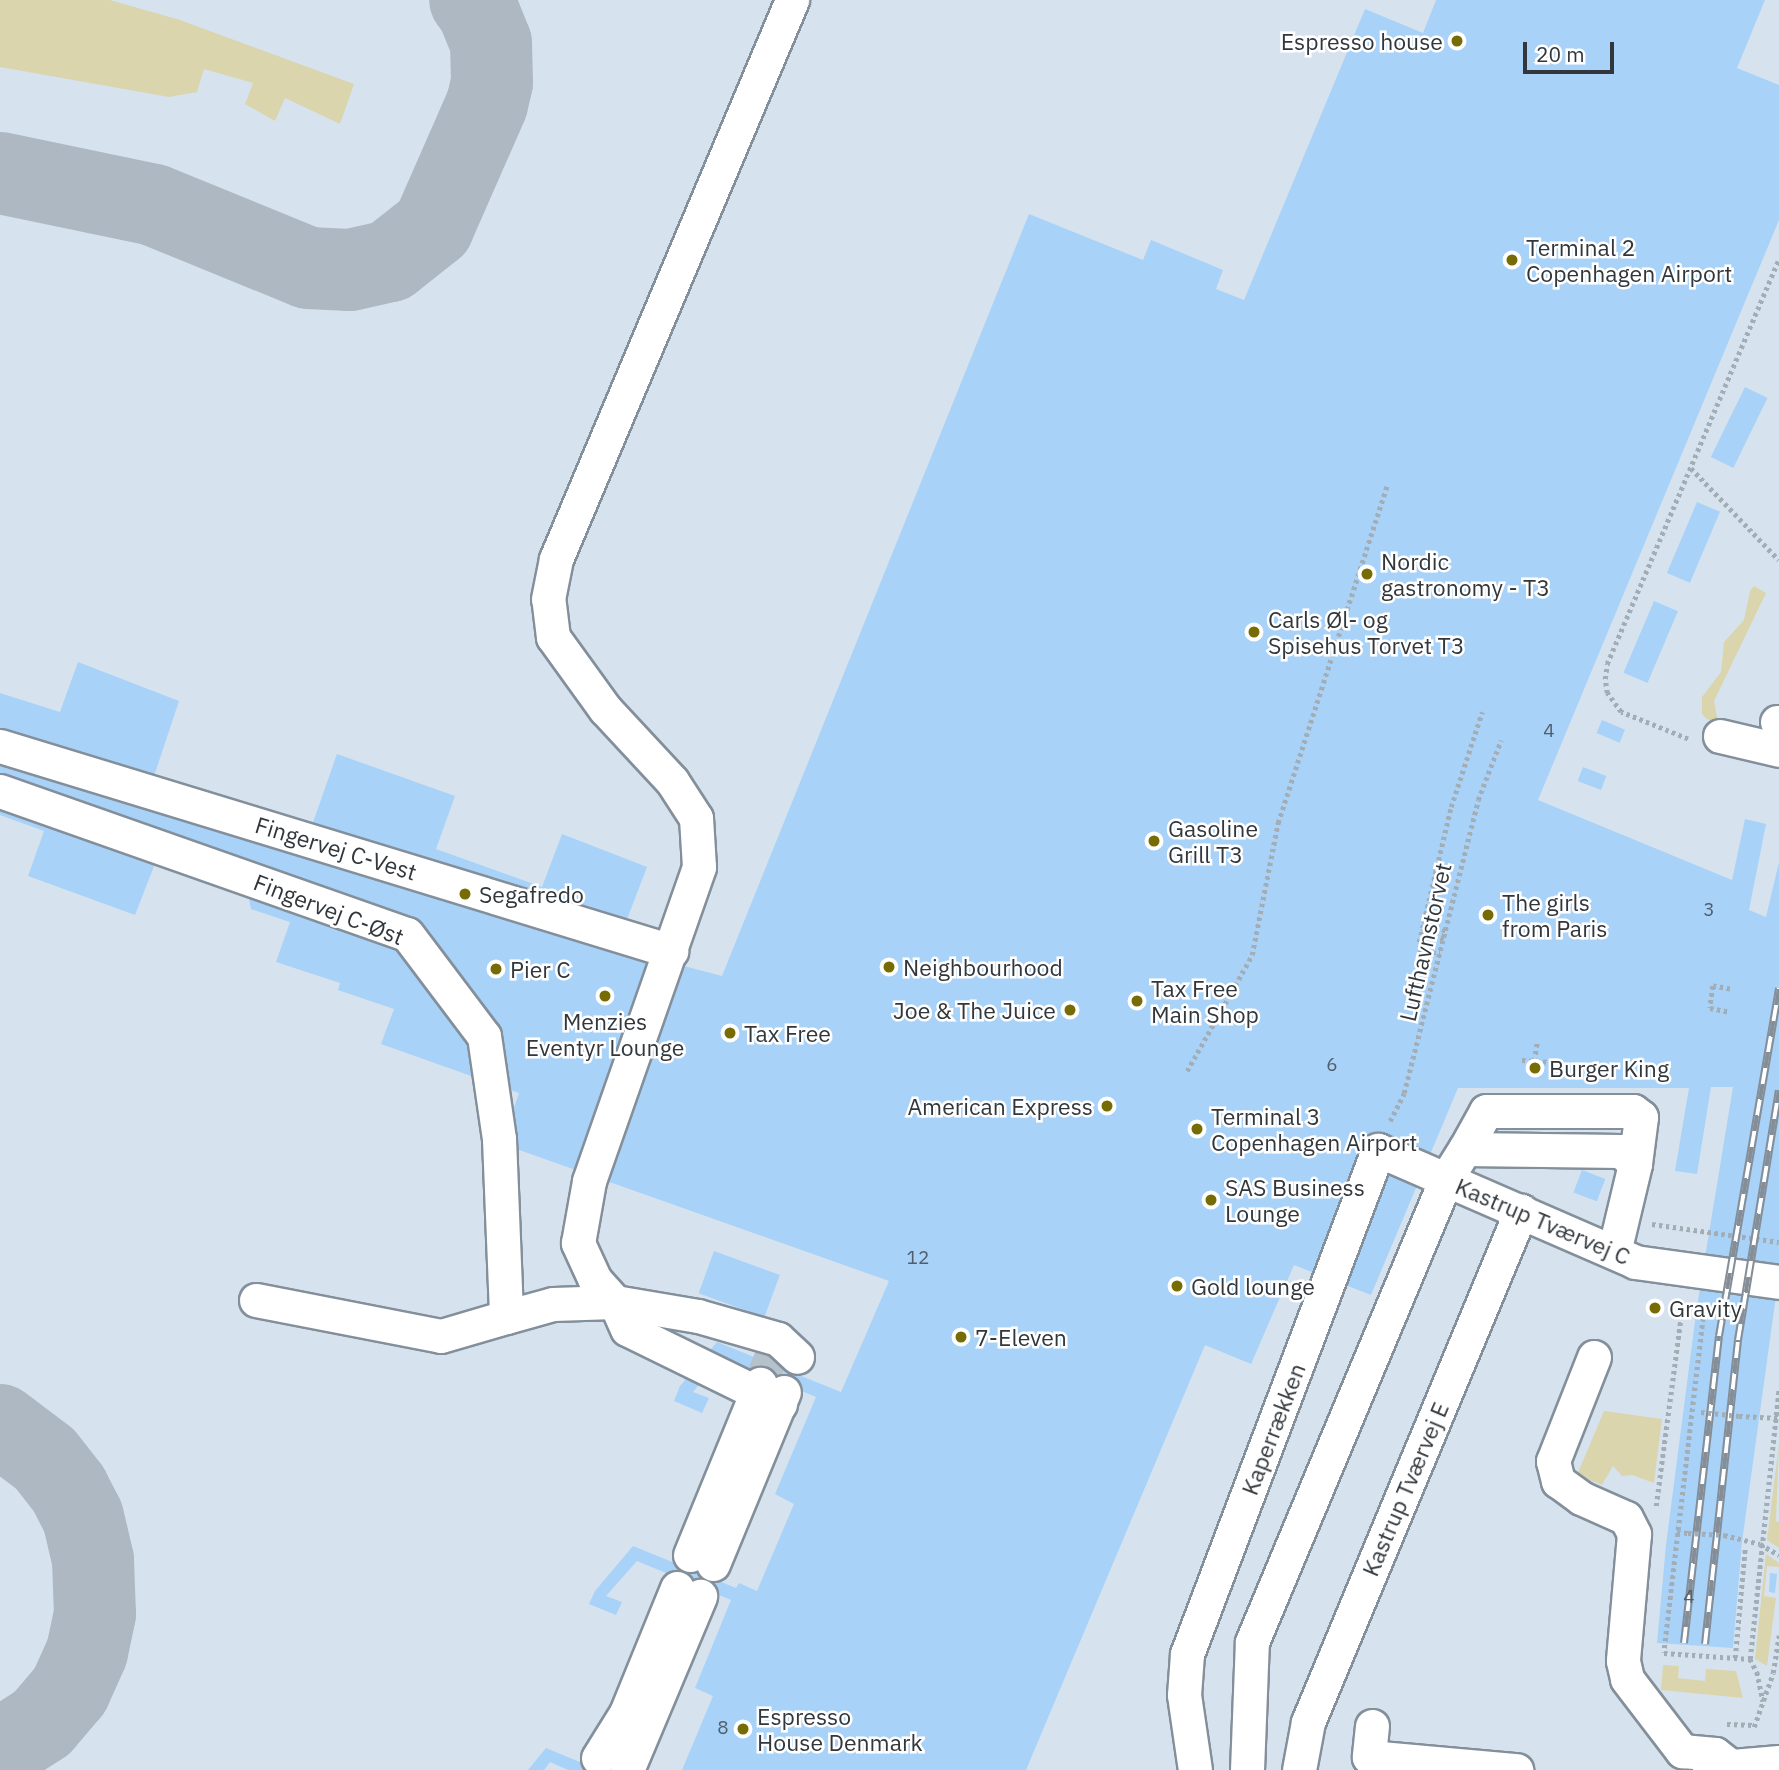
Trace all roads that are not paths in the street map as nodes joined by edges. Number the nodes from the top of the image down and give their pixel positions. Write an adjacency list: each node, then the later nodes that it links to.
1 (792, 0): 6 (lane)
2 (1778, 732): 3 (lane)
3 (1720, 736)
4 (0, 746): 6 (lane, Fingervej C-Vest)
5 (0, 791): 13 (lane, Fingervej C-Øst)
6 (671, 951): 12 (lane)
7 (1439, 1177): 8 (lane, Kastrup Tværvej C); 9 (lane); 21 (lane, Kaperrækken); 22 (lane)
8 (1521, 1211): 9 (lane, Kastrup Tværvej C); 23 (lane, Kastrup Tværvej E)
9 (1614, 1252): 10 (lane, Kastrup Tværvej C)
10 (1779, 1282)
11 (256, 1300): 13 (lane)
12 (615, 1302): 13 (lane); 14 (lane); 16 (lane)
13 (506, 1317)
14 (797, 1357)
15 (1594, 1357): 20 (lane)
16 (702, 1559)
17 (688, 1592): 19 (lane)
18 (1372, 1726): 24 (lane)
19 (612, 1764)
20 (1753, 1764): 25 (lane)
21 (1195, 1770)
22 (1247, 1770)
23 (1299, 1770)
24 (1516, 1770)
25 (1696, 1770)

